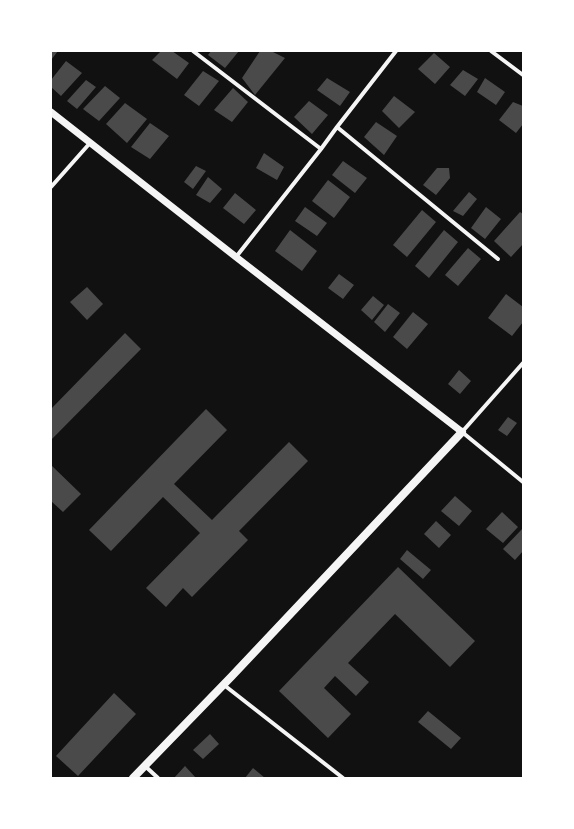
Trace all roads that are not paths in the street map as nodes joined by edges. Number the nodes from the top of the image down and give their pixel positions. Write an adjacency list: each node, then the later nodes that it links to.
1 (193, 51): 8 (street)
2 (396, 51): 6 (street)
3 (491, 51): 4 (street)
4 (523, 75)
5 (51, 112): 7 (street)
6 (337, 127): 8 (street); 11 (street)
7 (90, 143): 9 (street); 10 (street)
8 (321, 149): 10 (street)
9 (51, 187)
10 (236, 257): 13 (street)
11 (498, 259)
12 (523, 363): 13 (street)
13 (462, 432): 14 (street); 15 (main road)
14 (523, 482)
15 (224, 685): 16 (main road); 19 (street)
16 (145, 766): 17 (main road); 18 (street)
17 (133, 778)
18 (158, 778)
19 (343, 778)

